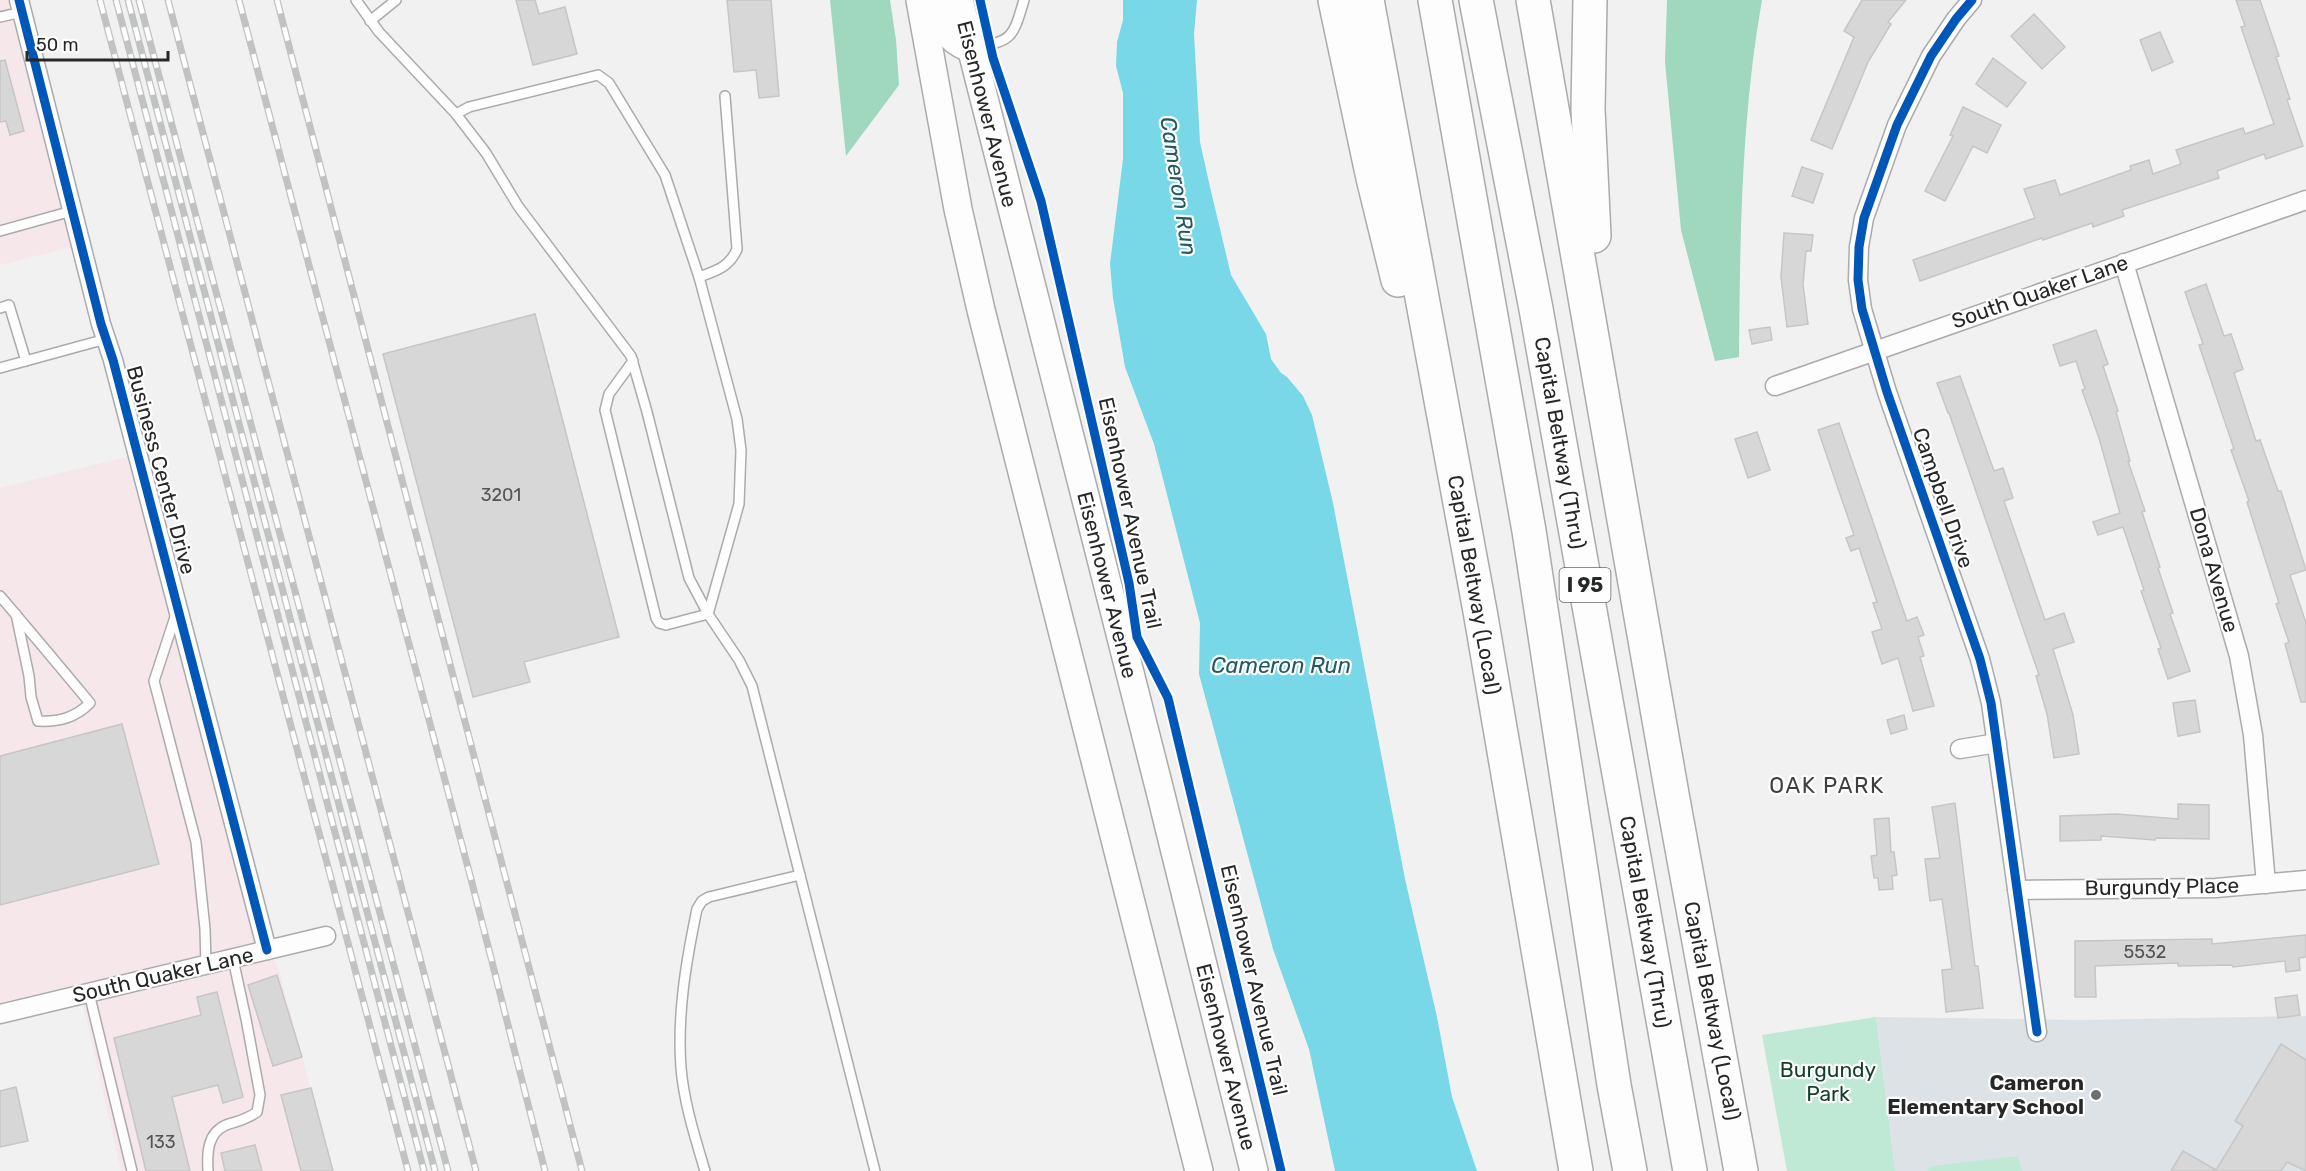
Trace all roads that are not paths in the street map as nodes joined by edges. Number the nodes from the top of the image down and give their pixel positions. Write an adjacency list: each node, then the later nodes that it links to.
1 (356, 0): 16 (lane)
2 (396, 0): 16 (lane)
3 (920, 0): 55 (main road, Eisenhower Avenue)
4 (937, 0): 17 (main road)
5 (959, 0): 17 (main road, Eisenhower Avenue)
6 (1024, 0): 17 (lane)
7 (1335, 0): 35 (highway)
8 (1367, 0): 35 (highway, Capital Beltway (Local))
9 (1435, 0): 58 (highway, I 95)
10 (1476, 0): 59 (highway, Capital Beltway (Thru) / I 95)
11 (1533, 0): 32 (highway, Capital Beltway (Local) / I 95)
12 (1590, 0): 32 (highway)
13 (1972, 0): 27 (street, Campbell Drive)
14 (20, 6): 15 (lane); 21 (street, Business Center Drive)
15 (0, 17)
16 (370, 21): 19 (lane)
17 (969, 48): 56 (main road, Eisenhower Avenue)
18 (725, 96): 24 (lane)
19 (456, 114): 24 (lane); 29 (lane)
20 (2306, 200): 23 (street, South Quaker Lane)
21 (72, 211): 22 (lane); 26 (street, Business Center Drive)
22 (0, 231)
23 (2124, 263): 27 (street, South Quaker Lane); 42 (street, Dona Avenue)
24 (699, 278): 37 (lane)
25 (0, 308): 28 (lane)
26 (106, 339): 28 (lane); 34 (street, Business Center Drive)
27 (1875, 351): 31 (street, South Quaker Lane); 38 (street, Campbell Drive)
28 (26, 361): 30 (lane)
29 (633, 361): 37 (lane); 37 (lane)
30 (0, 368)
31 (1775, 386)
32 (1605, 402): 60 (highway, Capital Beltway (Local) / I 95)
33 (0, 596): 36 (lane)
34 (178, 608): 45 (street, Business Center Drive); 47 (lane)
35 (1480, 611): 57 (highway, Capital Beltway (Local))
36 (16, 614): 36 (lane)
37 (708, 614): 40 (lane)
38 (1998, 743): 39 (street); 43 (street, Campbell Drive)
39 (1960, 749)
40 (800, 875): 53 (lane); 54 (lane)
41 (2306, 880): 42 (street, Burgundy Place)
42 (2266, 884): 43 (street, Burgundy Place)
43 (2018, 890): 50 (street, Campbell Drive)
44 (326, 936): 45 (street, South Quaker Lane)
45 (267, 950): 46 (street, South Quaker Lane)
46 (233, 959): 47 (street, South Quaker Lane); 52 (lane)
47 (206, 965): 48 (street, South Quaker Lane)
48 (90, 993): 49 (street, South Quaker Lane); 51 (lane)
49 (0, 1014)
50 (2037, 1032)
51 (132, 1171)
52 (208, 1171)
53 (705, 1171)
54 (875, 1171)
55 (1199, 1171)
56 (1254, 1171)
57 (1576, 1171)
58 (1630, 1171)
59 (1690, 1171)
60 (1742, 1171)

